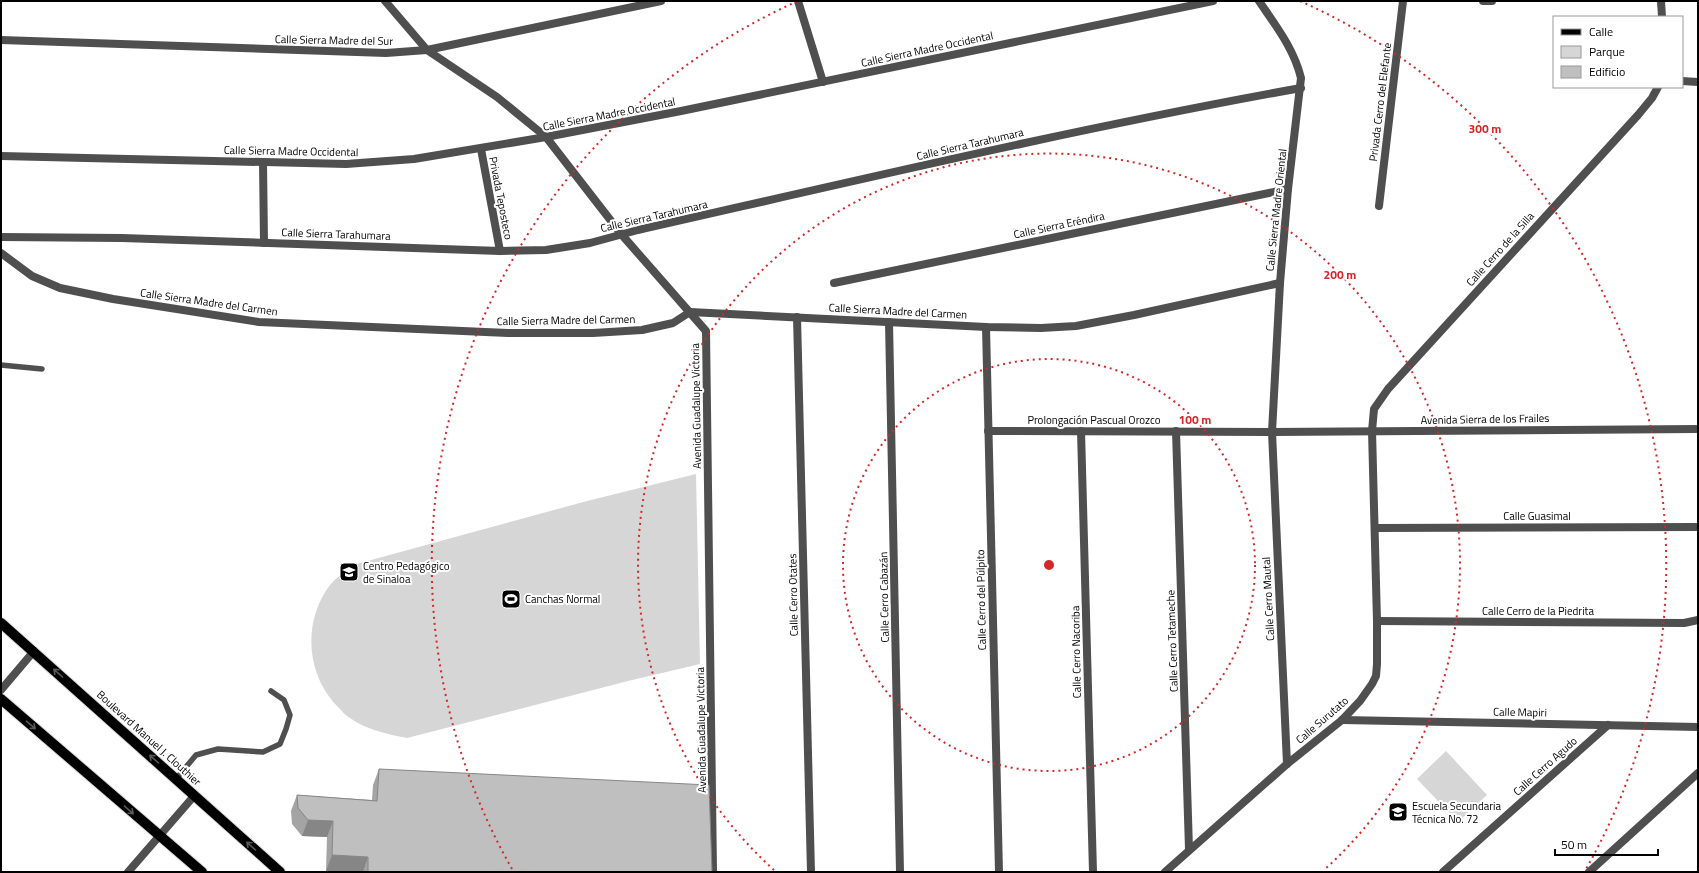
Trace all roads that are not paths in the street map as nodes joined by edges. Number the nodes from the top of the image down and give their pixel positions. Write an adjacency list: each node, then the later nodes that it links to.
1 (385, 1): 12 (street, Avenida Guadalupe Victoria)
2 (661, 1): 12 (street, Calle Sierra Madre del Sur)
3 (798, 1): 14 (street)
4 (1213, 1): 14 (street, Calle Sierra Madre Occidental)
5 (1259, 1): 16 (street, Calle Sierra Madre Oriental)
6 (1403, 1): 23 (street, Privada Cerro del Elefante)
7 (1483, 1): 8 (street)
8 (1492, 1)
9 (1661, 1): 10 (street)
10 (1662, 16)
11 (1, 40): 12 (street, Calle Sierra Madre del Sur)
12 (427, 50): 18 (street, Avenida Guadalupe Victoria)
13 (1683, 81): 15 (street)
14 (823, 82): 18 (street, Calle Sierra Madre Occidental)
15 (1698, 82)
16 (1301, 88): 22 (street, Calle Sierra Madre Oriental); 24 (street, Calle Sierra Tarahumara)
17 (1657, 88): 41 (street, Calle Cerro de la Silla)
18 (546, 137): 19 (street, Calle Sierra Madre Occidental); 24 (street, Avenida Guadalupe Victoria)
19 (481, 149): 21 (street, Calle Sierra Madre Occidental); 27 (street, Privada Teposteco)
20 (1, 156): 21 (street, Calle Sierra Madre Occidental)
21 (263, 162): 26 (street)
22 (1288, 189): 29 (street, Calle Sierra Eréndira); 30 (street, Calle Sierra Madre Oriental)
23 (1379, 206)
24 (622, 235): 27 (street, Calle Sierra Tarahumara); 31 (street, Avenida Guadalupe Victoria)
25 (1, 237): 26 (street, Calle Sierra Tarahumara)
26 (264, 243): 27 (street, Calle Sierra Tarahumara)
27 (500, 251)
28 (1, 253): 31 (street, Calle Sierra Madre del Carmen)
29 (834, 283)
30 (1280, 283): 34 (street, Calle Sierra Madre del Carmen); 42 (street, Calle Sierra Madre Oriental)
31 (690, 312): 32 (street, Calle Sierra Madre del Carmen); 64 (street, Avenida Guadalupe Victoria)
32 (796, 317): 33 (street, Calle Sierra Madre del Carmen); 65 (street, Calle Cerro Otates)
33 (889, 322): 34 (street, Calle Sierra Madre del Carmen); 66 (street, Calle Cerro Cabazán)
34 (986, 327): 38 (street, Calle Cerro del Púlpito)
35 (1, 365): 36 (lane)
36 (42, 369)
37 (1698, 428): 41 (street, Avenida Sierra de los Frailes)
38 (988, 431): 39 (street, Prolongación Pascual Orozco); 67 (street, Calle Cerro del Púlpito)
39 (1082, 431): 40 (street, Prolongación Pascual Orozco); 68 (street, Calle Cerro Nacoriba)
40 (1176, 431): 42 (street, Prolongación Pascual Orozco); 60 (street, Calle Cerro Tetameche)
41 (1372, 431): 42 (street, Avenida Sierra de los Frailes); 44 (street, Calle Surutato)
42 (1272, 432): 55 (street, Calle Cerro Mautal)
43 (1698, 527): 44 (street, Calle Guasimal)
44 (1376, 528): 46 (street, Calle Surutato)
45 (1698, 620): 46 (street, Calle Cerro de la Piedrita)
46 (1377, 621): 52 (street, Calle Surutato)
47 (1, 623): 48 (main road, Boulevard Manuel J. Clouthier)
48 (34, 652): 49 (street); 57 (main road, Boulevard Manuel J. Clouthier, one-way to 48)
49 (1, 690)
50 (272, 691): 57 (lane)
51 (1, 699): 59 (main road, one-way to 59)
52 (1342, 720): 53 (street, Calle Mapiri); 55 (street, Calle Surutato)
53 (1608, 725): 54 (street, Calle Mapiri); 70 (street, Calle Cerro Agudo)
54 (1698, 727)
55 (1287, 764): 60 (street, Calle Surutato)
56 (1698, 773): 71 (street)
57 (176, 779): 58 (main road, Boulevard Manuel J. Clouthier)
58 (194, 796): 59 (street); 63 (main road, Boulevard Manuel J. Clouthier, one-way to 58)
59 (160, 836): 61 (street); 62 (main road)
60 (1189, 849): 69 (street, Calle Surutato)
61 (128, 872)
62 (202, 872)
63 (280, 872)
64 (713, 872)
65 (811, 872)
66 (900, 872)
67 (999, 872)
68 (1093, 872)
69 (1165, 872)
70 (1443, 872)
71 (1589, 872)

